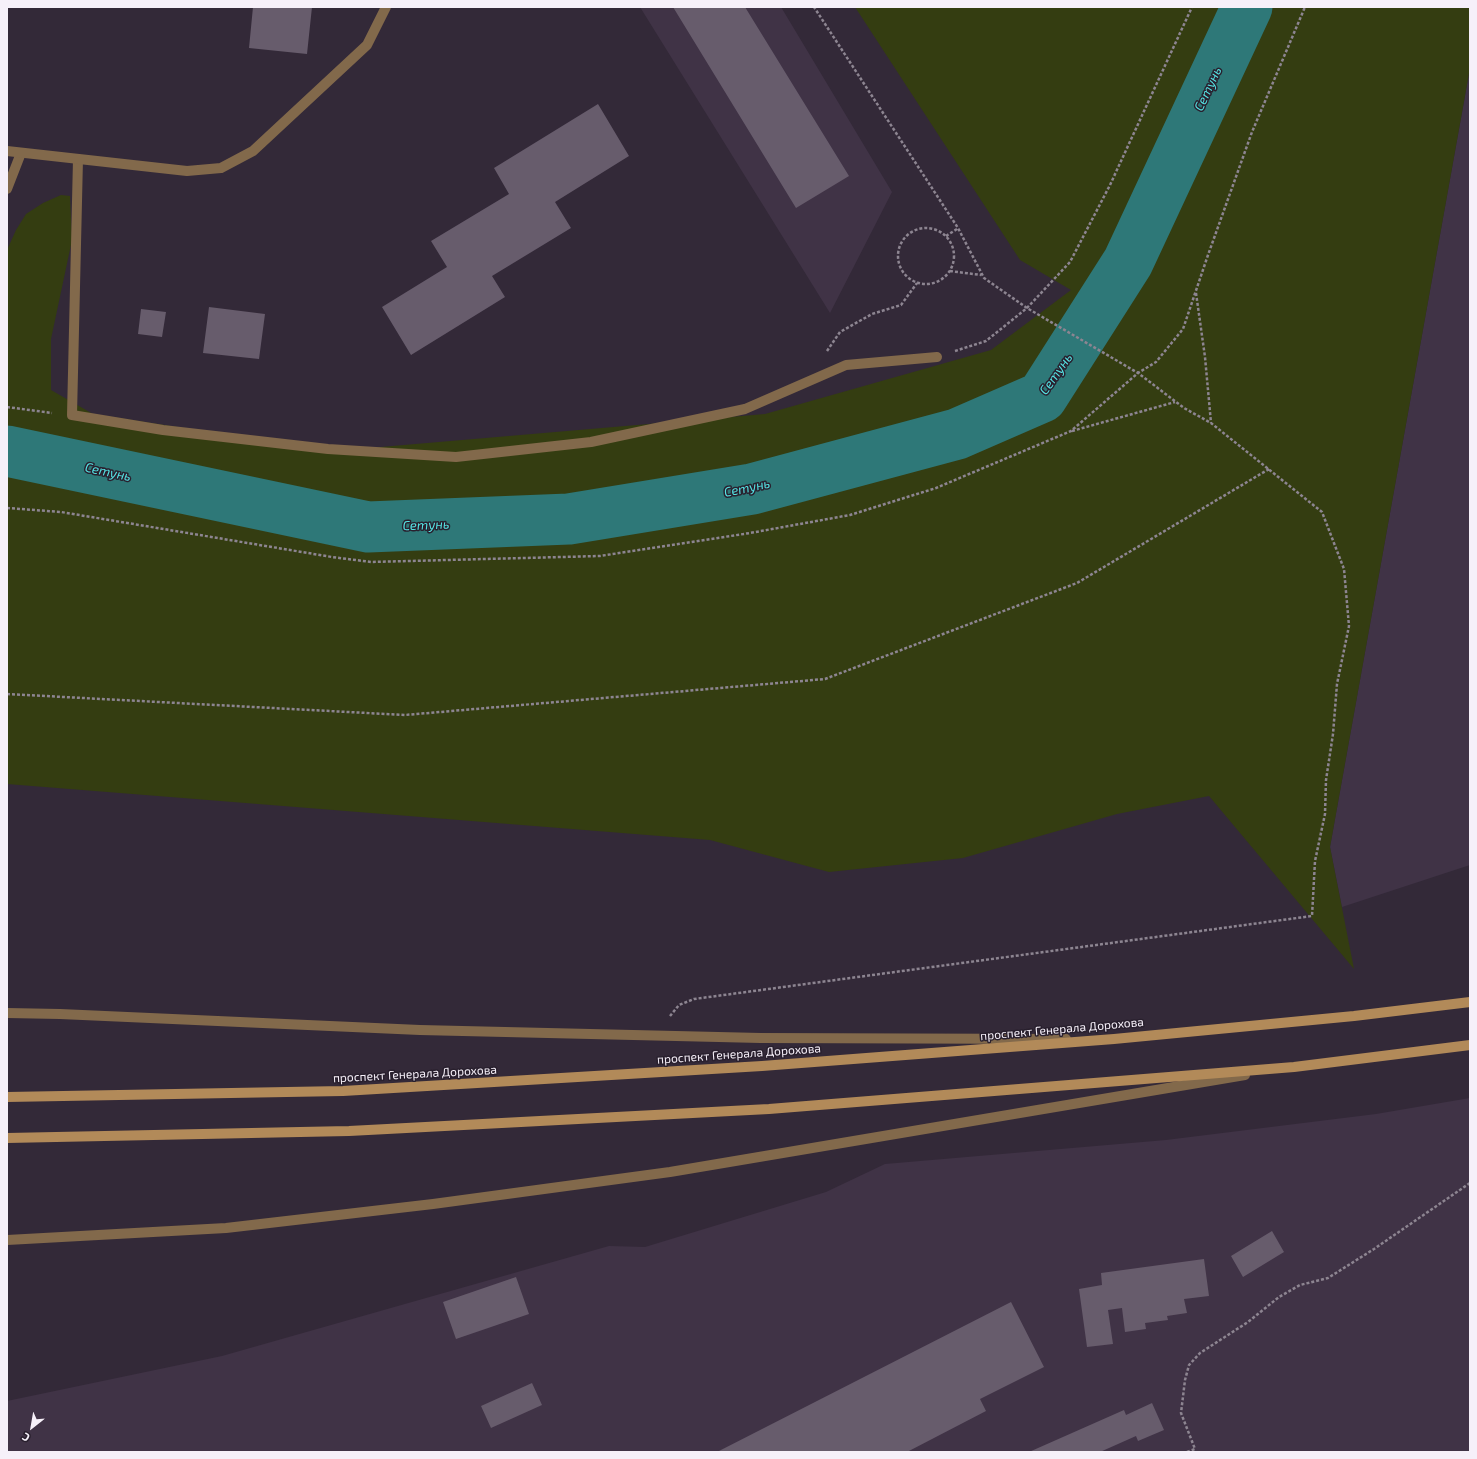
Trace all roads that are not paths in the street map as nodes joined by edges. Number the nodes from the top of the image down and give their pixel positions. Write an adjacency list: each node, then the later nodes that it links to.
1 (386, 7): 4 (street)
2 (7, 151): 3 (street)
3 (22, 153): 4 (street); 5 (street)
4 (78, 159): 6 (street)
5 (7, 189)
6 (937, 357)
7 (1470, 1002): 9 (main road, проспект Генерала Дорохова)
8 (7, 1013): 9 (street)
9 (1114, 1039): 12 (main road, проспект Генерала Дорохова)
10 (1470, 1045): 11 (main road)
11 (1294, 1067): 13 (main road); 14 (street)
12 (7, 1097)
13 (7, 1138)
14 (7, 1240)

